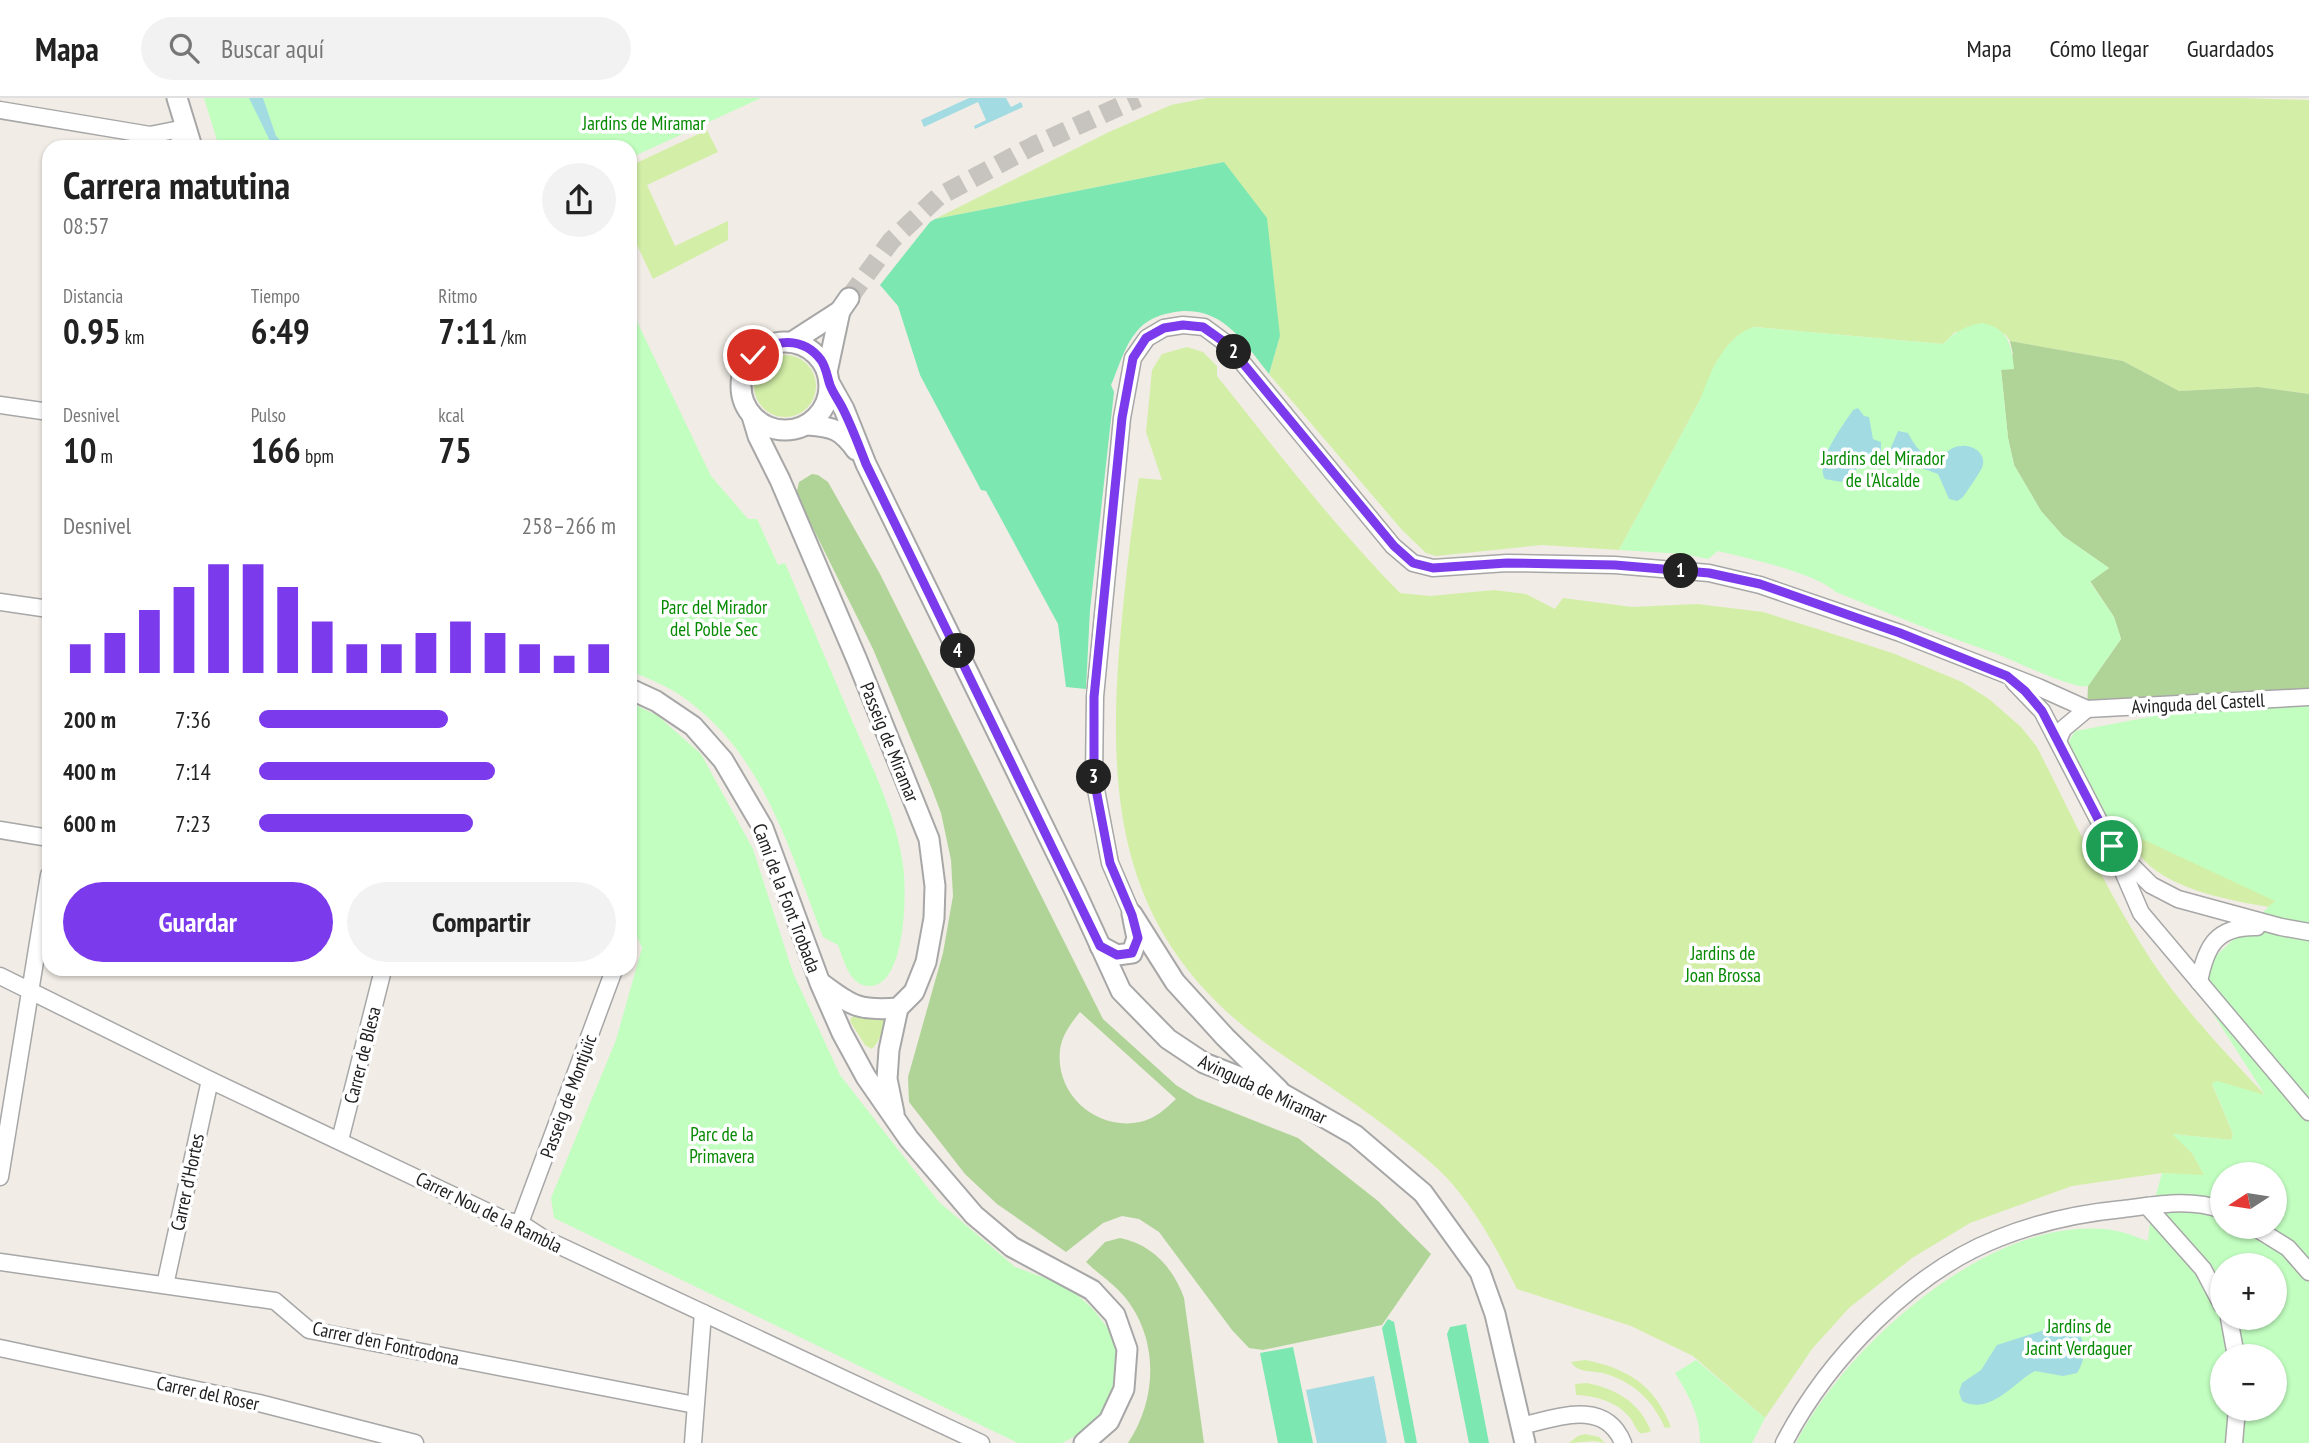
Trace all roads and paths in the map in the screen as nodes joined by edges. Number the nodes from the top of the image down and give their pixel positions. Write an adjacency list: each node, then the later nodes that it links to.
1 (177, 98): 3 (street)
2 (0, 110): 3 (street)
3 (185, 128): 4 (street); 5 (street)
4 (180, 140)
5 (189, 140)
6 (792, 342): 7 (street); 7 (street); 10 (street)
7 (828, 378): 11 (street); 13 (street, Avinguda de Miramar)
8 (0, 405): 9 (street)
9 (42, 411)
10 (752, 416): 12 (street); 14 (street, Passeig de Miramar)
11 (808, 425): 12 (street); 13 (street, Avinguda de Miramar)
12 (785, 431): 14 (street, Passeig de Miramar)
13 (866, 464): 29 (street, Avinguda de Miramar)
14 (780, 480): 37 (street, Passeig de Miramar)
15 (0, 602): 16 (street)
16 (42, 608)
17 (2007, 676): 20 (street, Avinguda del Castell); 21 (street); 25 (street, Avinguda del Castell)
18 (637, 692): 34 (street, Camí de la Font Trobada)
19 (2309, 697): 20 (street, Avinguda del Castell)
20 (2087, 709): 21 (street)
21 (2058, 741): 24 (street)
22 (0, 830): 23 (street)
23 (42, 837)
24 (2112, 846): 27 (street); 33 (street)
25 (1132, 915): 29 (street); 42 (street)
26 (42, 920): 35 (street)
27 (2281, 927): 28 (street); 33 (street)
28 (2309, 932)
29 (1100, 946): 42 (street, Avinguda de Miramar)
30 (0, 976): 35 (street, Carrer Nou de la Rambla)
31 (381, 976): 45 (street, Carrer de Blesa)
32 (612, 976): 49 (street, Passeig de Montjuïc)
33 (2199, 982): 43 (street)
34 (820, 983): 36 (street); 38 (street, Camí de la Font Trobada)
35 (31, 990): 41 (street, Carrer Nou de la Rambla); 46 (street)
36 (850, 1005): 37 (street); 38 (street)
37 (898, 1008): 39 (street, Passeig de Miramar)
38 (842, 1034): 40 (street, Camí de la Font Trobada)
39 (889, 1050): 40 (street); 44 (street, Passeig de Miramar)
40 (854, 1056): 44 (street)
41 (210, 1080): 45 (street, Carrer Nou de la Rambla); 54 (street, Carrer d'Hortes)
42 (1283, 1094): 59 (street, Avinguda de Miramar)
43 (2309, 1112)
44 (896, 1121): 63 (street, Passeig de Miramar)
45 (340, 1140): 49 (street, Carrer Nou de la Rambla)
46 (0, 1177)
47 (2210, 1205): 48 (street)
48 (2147, 1206): 53 (street); 65 (street)
49 (520, 1223): 55 (street, Carrer Nou de la Rambla)
50 (2273, 1239): 52 (street)
51 (0, 1262): 54 (street, Carrer d'en Fontrodona)
52 (2309, 1272)
53 (2210, 1283)
54 (165, 1284): 57 (street, Carrer d'en Fontrodona)
55 (703, 1313): 57 (street); 62 (street, Carrer Nou de la Rambla)
56 (0, 1348): 60 (street, Carrer del Roser)
57 (695, 1405): 61 (street)
58 (2236, 1421): 66 (street)
59 (1523, 1434): 64 (street)
60 (415, 1443)
61 (693, 1443)
62 (981, 1443)
63 (1084, 1443)
64 (1623, 1443)
65 (1784, 1443)
66 (2234, 1443)

